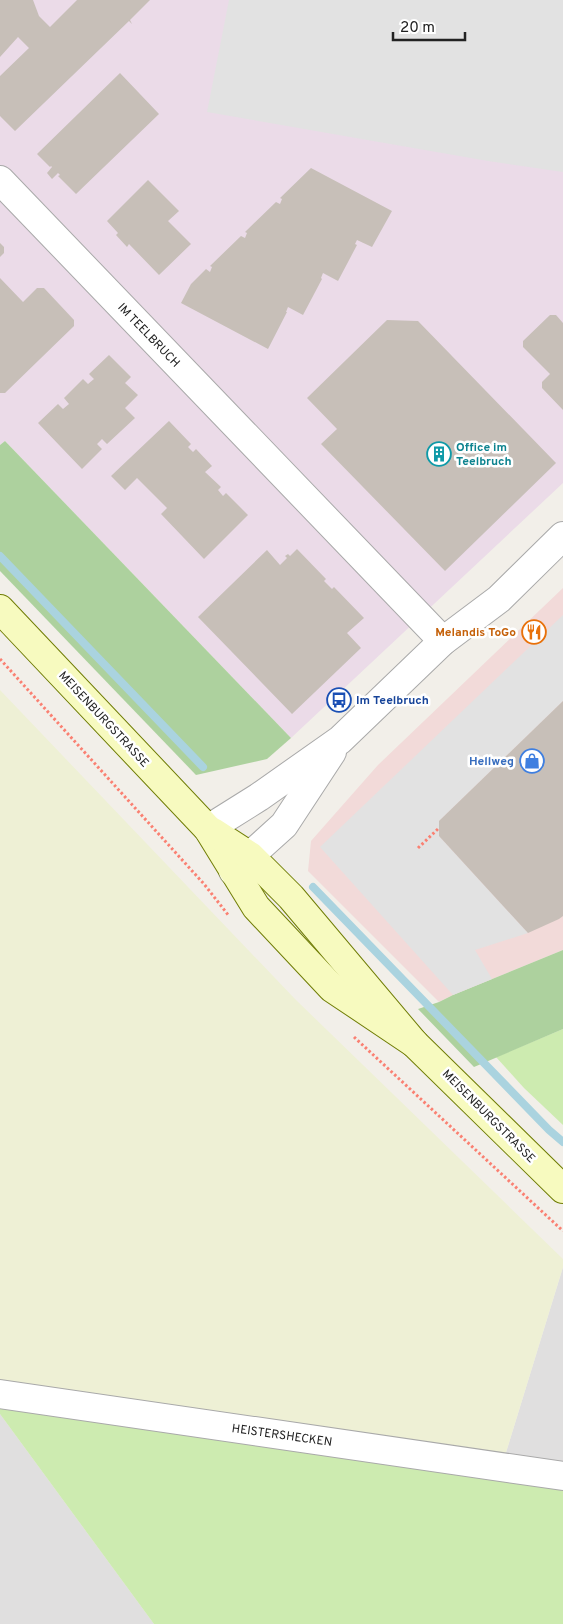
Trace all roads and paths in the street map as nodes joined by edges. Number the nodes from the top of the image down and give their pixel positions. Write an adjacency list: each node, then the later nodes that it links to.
1 (0, 180): 4 (street, IM TEELBRUCH)
2 (563, 536): 4 (street)
3 (0, 610): 7 (main road, MEISENBURGSTRASSE)
4 (443, 641): 5 (street)
5 (340, 740): 7 (street); 9 (street)
6 (439, 828): 8 (path)
7 (208, 829): 9 (main road, MEISENBURGSTRASSE)
8 (418, 848)
9 (242, 864): 10 (main road, MEISENBURGSTRASSE)
10 (563, 1189)
11 (0, 1394): 12 (street, HEISTERSHECKEN)
12 (563, 1476)

